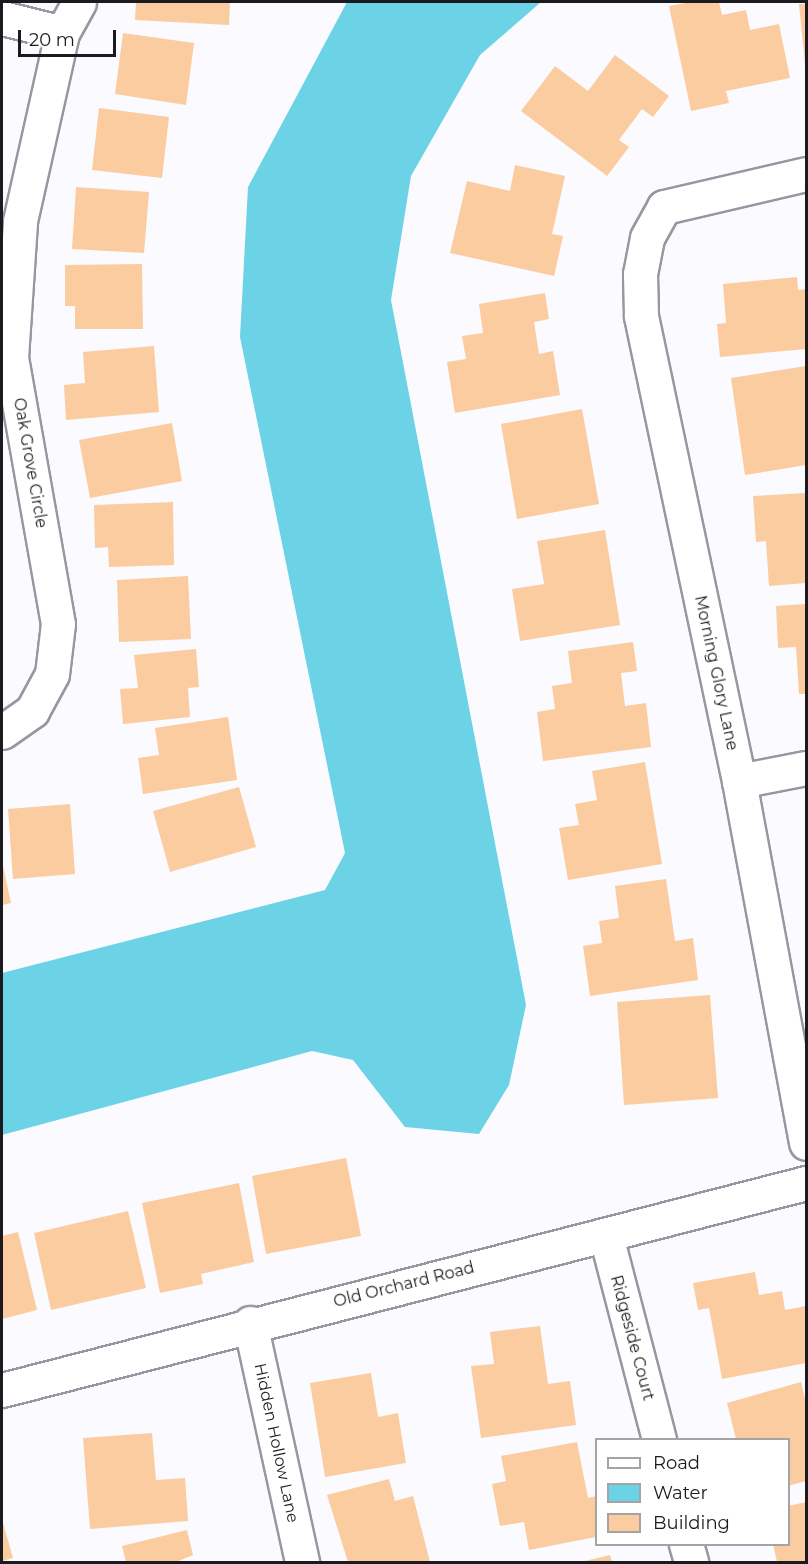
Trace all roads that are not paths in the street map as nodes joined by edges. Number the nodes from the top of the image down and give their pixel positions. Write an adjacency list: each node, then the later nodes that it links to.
1 (79, 2): 3 (street, Oak Grove Circle)
2 (2, 18): 3 (street)
3 (62, 33): 5 (street, Oak Grove Circle)
4 (807, 174): 8 (street, Morning Glory Lane)
5 (6, 359): 6 (street, Oak Grove Circle)
6 (2, 732)
7 (807, 768): 8 (street)
8 (739, 781): 9 (street, Morning Glory Lane)
9 (807, 1143)
10 (807, 1183): 11 (street, Old Orchard Road)
11 (606, 1236): 12 (street, Old Orchard Road); 14 (street, Ridgeside Court)
12 (250, 1323): 13 (street, Old Orchard Road); 16 (street, Hidden Hollow Lane)
13 (2, 1390)
14 (658, 1438)
15 (686, 1546): 17 (street)
16 (302, 1563)
17 (691, 1563)

